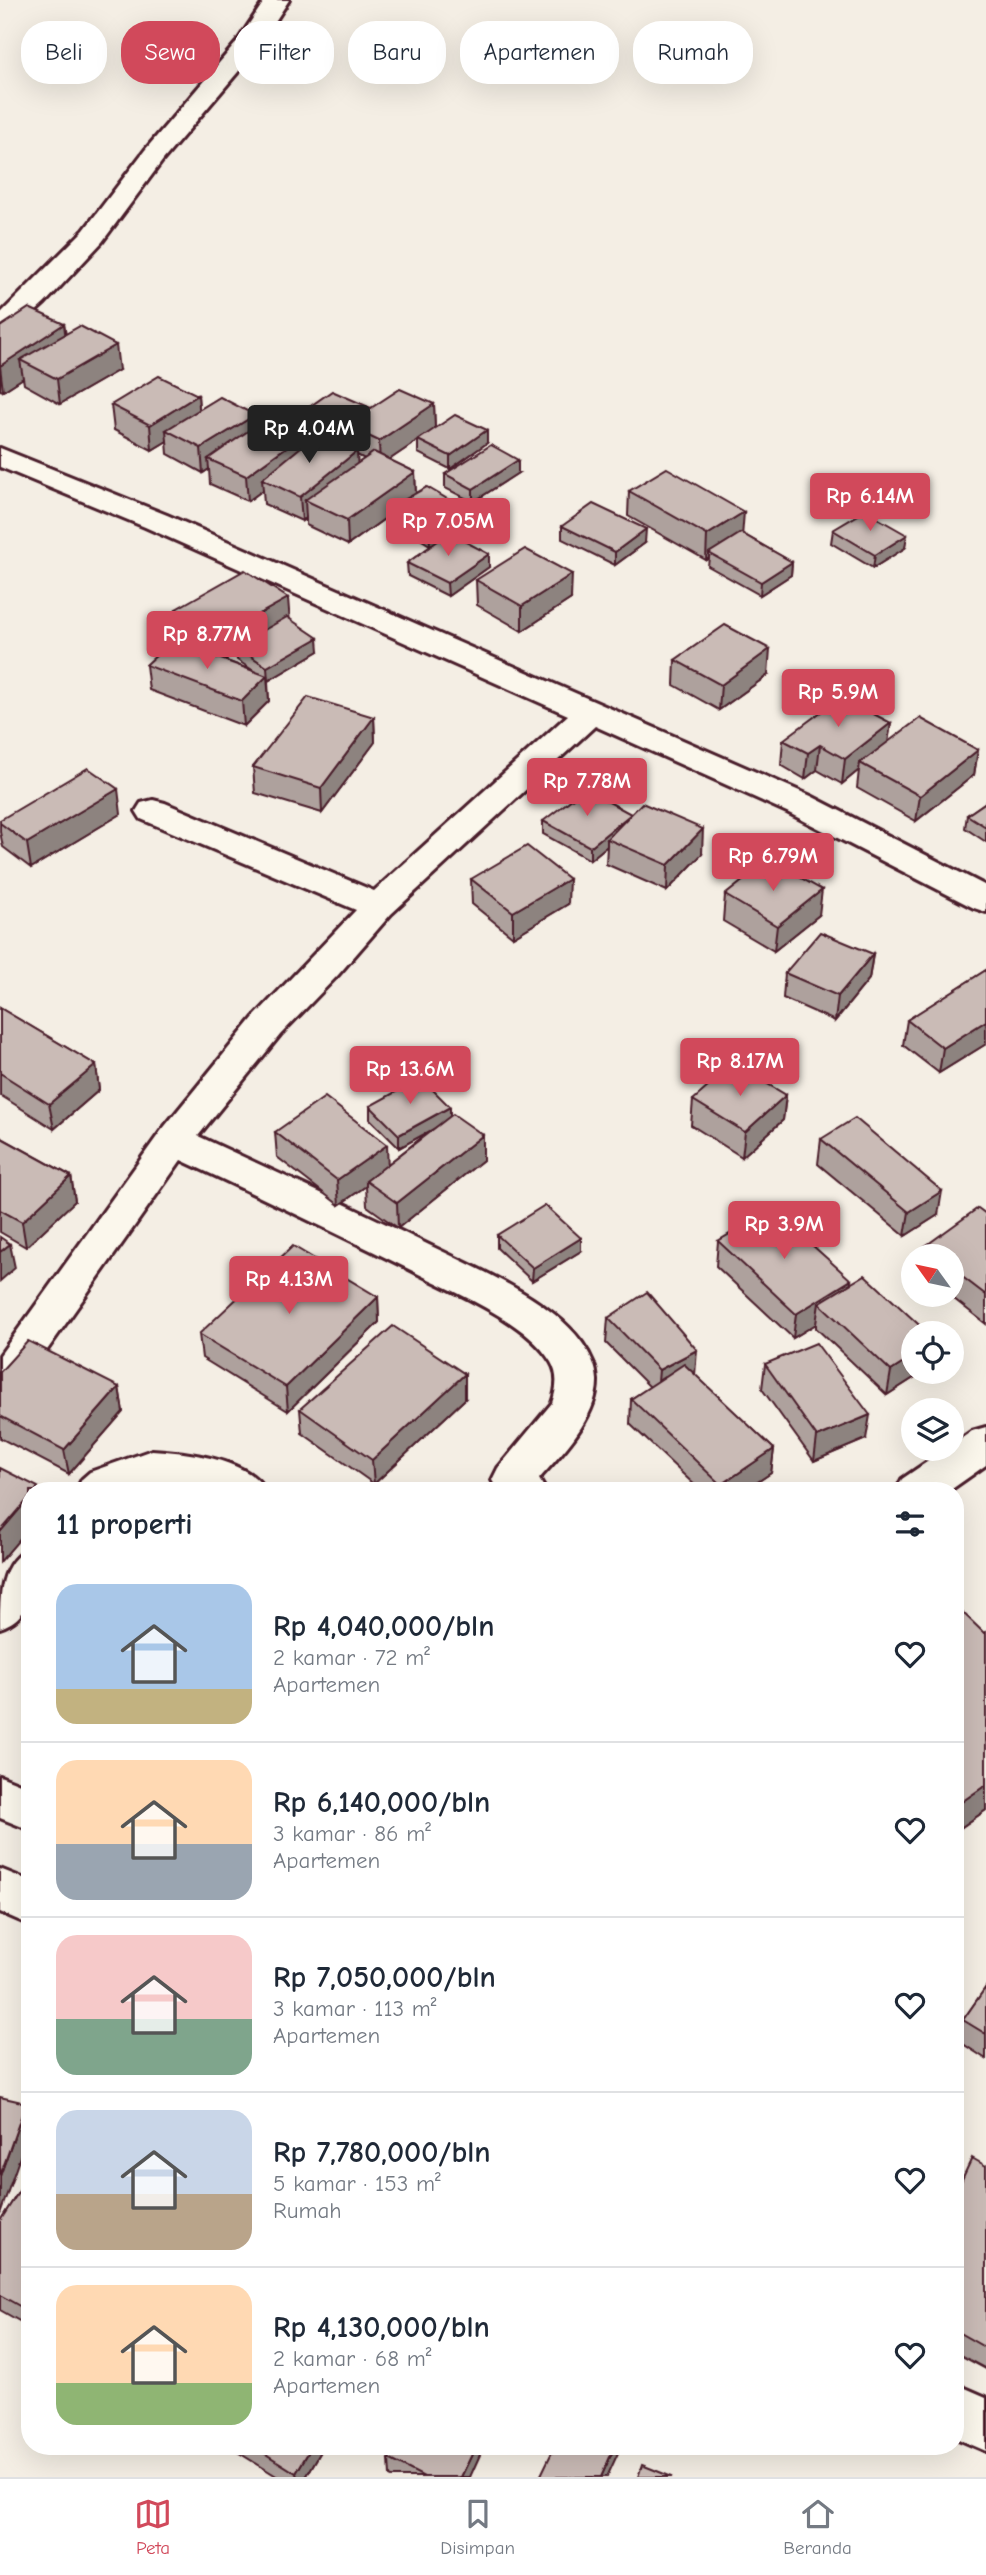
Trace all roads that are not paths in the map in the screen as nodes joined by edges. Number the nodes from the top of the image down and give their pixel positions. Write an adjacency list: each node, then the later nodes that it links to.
1 (277, 0): 2 (street)
2 (0, 329)
3 (0, 457): 4 (street)
4 (591, 712): 6 (street); 7 (street)
5 (153, 811): 7 (street)
6 (986, 900)
7 (379, 906): 8 (street)
8 (174, 1141): 9 (street); 13 (street)
9 (0, 1386)
10 (986, 1443): 14 (street)
11 (111, 1482): 12 (street)
12 (225, 1482)
13 (515, 1482)
14 (930, 1482)
15 (21, 1579): 16 (street)
16 (0, 1610)
17 (0, 1796): 18 (street)
18 (21, 1806)
19 (0, 1890): 20 (street)
20 (21, 1900)
21 (964, 2414): 22 (street)
22 (986, 2425)

